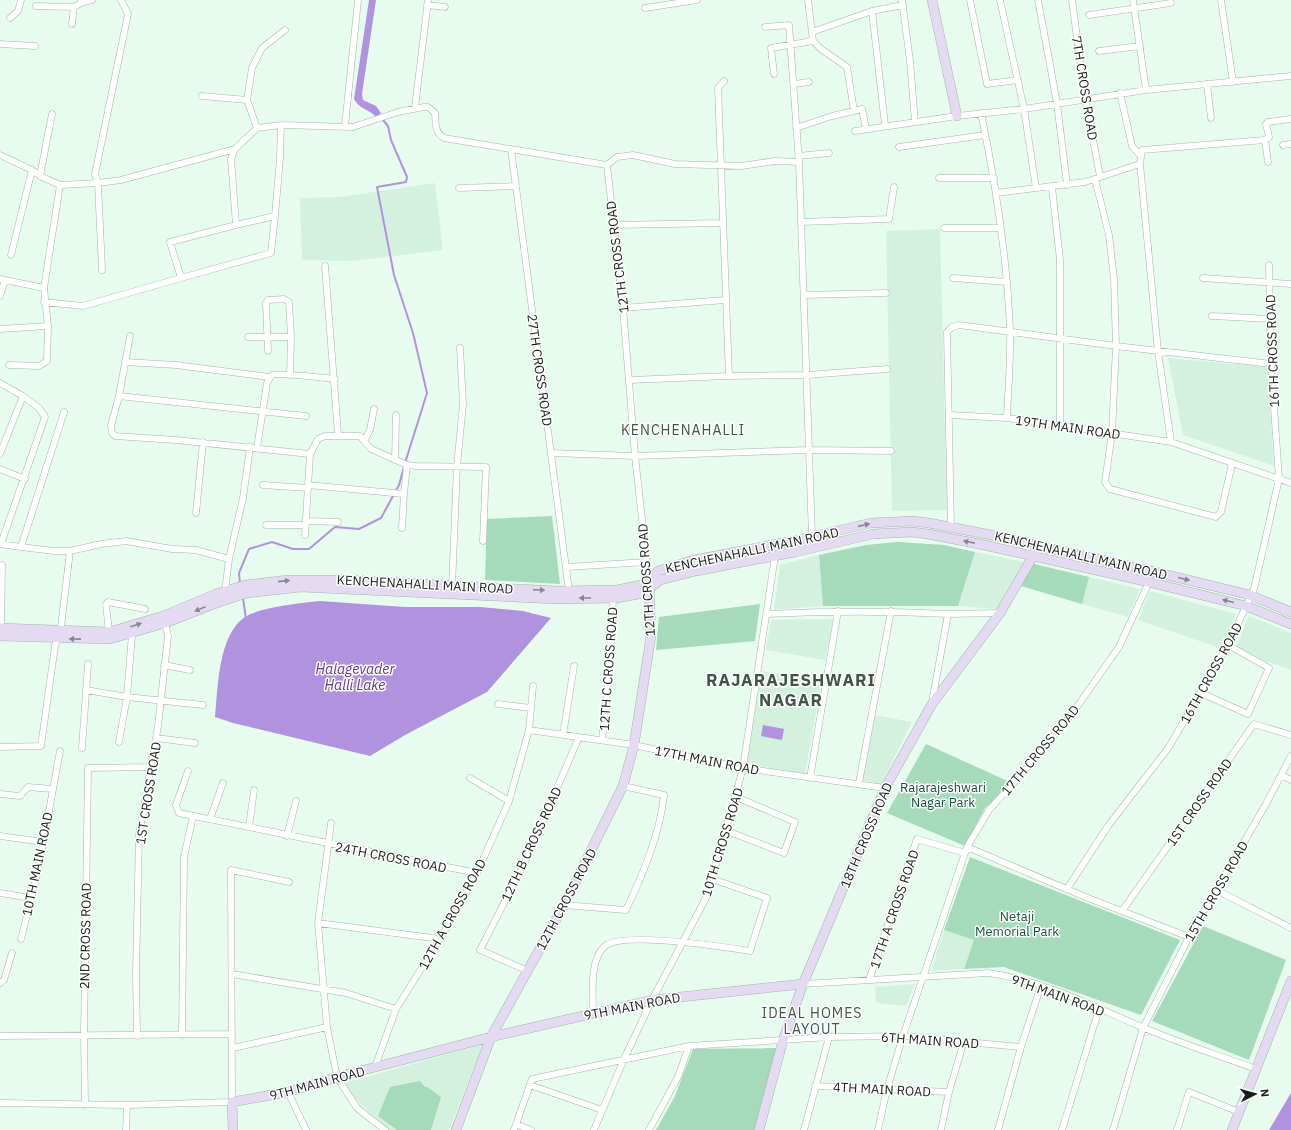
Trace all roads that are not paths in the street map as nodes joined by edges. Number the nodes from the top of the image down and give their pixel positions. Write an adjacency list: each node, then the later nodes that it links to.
1 (21, 0): 26 (street)
2 (92, 0): 14 (street)
3 (122, 0): 87 (street)
4 (358, 0): 61 (street)
5 (697, 0): 15 (street)
6 (808, 0): 30 (street)
7 (932, 0): 56 (main road)
8 (970, 0): 39 (street)
9 (1000, 0): 39 (street)
10 (1038, 0): 50 (street)
11 (1072, 0): 48 (street, 7TH CROSS ROAD)
12 (1133, 0): 23 (street)
13 (1221, 0): 42 (street)
14 (82, 1): 21 (street)
15 (686, 1): 22 (street)
16 (427, 2): 20 (street); 51 (street)
17 (903, 3): 24 (street); 59 (street)
18 (1171, 4): 23 (street)
19 (36, 6): 21 (street)
20 (444, 6)
21 (74, 7): 27 (street)
22 (645, 8)
23 (1134, 8): 25 (street); 35 (street)
24 (872, 11): 30 (street); 62 (street)
25 (1089, 15)
26 (10, 18)
27 (72, 24)
28 (765, 27): 33 (street)
29 (285, 30): 49 (street)
30 (812, 32): 31 (street)
31 (813, 41): 33 (street); 53 (street)
32 (0, 44): 34 (street)
33 (791, 45): 37 (street); 43 (street)
34 (35, 46)
35 (1140, 46): 36 (street); 45 (street)
36 (1099, 51)
37 (774, 74)
38 (1291, 76): 42 (street)
39 (1018, 80): 52 (street)
40 (724, 81): 80 (street)
41 (809, 82): 43 (street)
42 (1233, 82): 44 (street)
43 (794, 84): 64 (street)
44 (1207, 84): 45 (street); 57 (street)
45 (1146, 90): 46 (street)
46 (1120, 93): 48 (street); 74 (street)
47 (202, 96): 49 (street)
48 (1085, 98): 50 (street); 86 (street, 7TH CROSS ROAD)
49 (247, 100): 63 (street)
50 (1058, 103): 52 (street); 89 (street)
51 (416, 108): 61 (street); 72 (street)
52 (1024, 109): 55 (street); 94 (street)
53 (854, 111): 64 (street); 65 (street)
54 (52, 114): 83 (street)
55 (981, 114): 56 (street); 67 (street)
56 (957, 116): 59 (street)
57 (1210, 118)
58 (1291, 119): 68 (street)
59 (915, 122): 62 (street)
60 (280, 125): 61 (street); 63 (street); 96 (street)
61 (345, 126)
62 (885, 126): 65 (street)
63 (257, 128): 73 (street)
64 (796, 128): 77 (street)
65 (866, 129): 66 (street)
66 (855, 131)
67 (985, 135): 71 (street); 85 (street)
68 (1265, 140): 74 (street); 78 (street)
69 (1291, 144): 70 (street)
70 (1284, 145)
71 (899, 147)
72 (511, 149): 79 (street); 90 (street, 27TH CROSS ROAD)
73 (235, 150): 87 (street); 99 (street)
74 (1142, 150): 81 (street)
75 (829, 153): 77 (street)
76 (0, 155): 82 (street)
77 (799, 159): 80 (street); 98 (street)
78 (1268, 162)
79 (607, 164): 80 (street); 100 (street, 12TH CROSS ROAD)
80 (720, 164): 97 (street)
81 (1140, 164): 86 (street); 134 (street)
82 (32, 170): 83 (street); 103 (street)
83 (40, 176): 88 (street)
84 (940, 178): 85 (street)
85 (994, 178): 95 (street)
86 (1098, 178): 89 (street); 131 (street, 7TH CROSS ROAD)
87 (98, 183): 88 (street); 106 (street)
88 (60, 185): 114 (street)
89 (1067, 185): 92 (street)
90 (515, 186): 93 (street); 165 (street, 27TH CROSS ROAD)
91 (894, 187): 98 (street)
92 (1052, 187): 94 (street); 130 (street)
93 (459, 188)
94 (1036, 188): 95 (street)
95 (996, 193): 102 (street)
96 (275, 216): 99 (street); 107 (street)
97 (723, 222): 100 (street); 118 (street)
98 (802, 222): 116 (street)
99 (236, 225): 107 (street)
100 (613, 225): 120 (street, 12TH CROSS ROAD)
101 (944, 228): 102 (street)
102 (1001, 228): 111 (street)
103 (12, 255)
104 (1269, 265): 112 (street, 16TH CROSS ROAD)
105 (325, 266): 143 (street)
106 (102, 270)
107 (181, 278): 119 (street)
108 (953, 278): 111 (street)
109 (1202, 278): 112 (street)
110 (2, 279): 114 (street); 117 (street)
111 (1007, 282): 125 (street)
112 (1270, 282): 113 (street); 122 (street, 16TH CROSS ROAD)
113 (1291, 284)
114 (44, 288): 119 (street)
115 (886, 293): 116 (street)
116 (804, 295): 140 (street)
117 (0, 296)
118 (725, 300): 120 (street); 141 (street)
119 (44, 302): 123 (street)
120 (623, 308): 144 (street, 12TH CROSS ROAD)
121 (1212, 316): 122 (street)
122 (1271, 319): 136 (street, 16TH CROSS ROAD)
123 (48, 326): 124 (street); 137 (street)
124 (0, 329)
125 (1010, 331): 130 (street); 153 (street); 154 (street)
126 (130, 336): 135 (street)
127 (269, 336): 128 (street); 129 (street); 129 (street); 133 (street)
128 (248, 337)
129 (291, 337): 139 (street)
130 (1061, 338): 131 (street); 155 (street)
131 (1116, 346): 134 (street); 156 (street, 7TH CROSS ROAD)
132 (460, 348): 172 (street)
133 (268, 350)
134 (1158, 351): 136 (street); 160 (street)
135 (126, 362): 142 (street); 147 (street)
136 (1271, 364): 175 (street, 16TH CROSS ROAD)
137 (9, 365)
138 (887, 369): 140 (street)
139 (290, 375): 142 (street); 143 (street)
140 (807, 375): 141 (street); 163 (street)
141 (729, 376): 144 (street)
142 (270, 377): 149 (street)
143 (335, 379): 157 (street)
144 (630, 380): 168 (street, 12TH CROSS ROAD)
145 (0, 383): 146 (street)
146 (23, 396): 166 (street); 174 (street)
147 (119, 396): 149 (street); 159 (street)
148 (374, 409): 158 (street)
149 (263, 411): 152 (street); 162 (street)
150 (64, 412): 191 (street)
151 (396, 415): 169 (street)
152 (306, 416)
153 (950, 416): 154 (street, 19TH MAIN ROAD); 184 (street)
154 (1007, 418): 155 (street, 19TH MAIN ROAD)
155 (1060, 425): 156 (street, 19TH MAIN ROAD)
156 (1112, 432): 160 (street, 19TH MAIN ROAD); 171 (street, 7TH CROSS ROAD)
157 (338, 434): 158 (street); 167 (street)
158 (364, 441): 169 (street)
159 (203, 442): 161 (street); 180 (street)
160 (1171, 442): 171 (street, 19TH MAIN ROAD)
161 (250, 447): 162 (street); 196 (street)
162 (257, 448): 167 (street)
163 (809, 450): 164 (street); 168 (street); 187 (street)
164 (890, 451)
165 (552, 453): 168 (street); 199 (street, 27TH CROSS ROAD)
166 (0, 454)
167 (310, 454): 178 (street)
168 (635, 456): 197 (street, 12TH CROSS ROAD)
169 (397, 460): 170 (street)
170 (407, 464): 172 (street); 179 (street)
171 (1232, 464): 175 (street, 19TH MAIN ROAD)
172 (457, 466): 188 (street); 202 (street)
173 (0, 469): 174 (street)
174 (25, 478): 189 (street)
175 (1279, 479): 176 (street, 19TH MAIN ROAD); 206 (street, 16TH CROSS ROAD)
176 (1291, 483)
177 (263, 485): 178 (street)
178 (308, 486): 179 (street); 182 (street)
179 (404, 494): 185 (street)
180 (196, 513)
181 (338, 522): 182 (street)
182 (306, 523): 183 (street); 186 (street)
183 (266, 525)
184 (951, 527): 187 (main road, KENCHENAHALLI MAIN ROAD, one-way to 184); 190 (main road, KENCHENAHALLI MAIN ROAD)
185 (402, 528)
186 (305, 535)
187 (812, 536): 192 (street); 201 (main road, KENCHENAHALLI MAIN ROAD)
188 (483, 541)
189 (1, 544): 191 (street)
190 (1040, 545): 194 (main road, 18TH CROSS ROAD); 206 (main road, KENCHENAHALLI MAIN ROAD, one-way to 206)
191 (21, 547): 193 (street)
192 (816, 547): 194 (main road, KENCHENAHALLI MAIN ROAD, one-way to 192); 195 (main road, KENCHENAHALLI MAIN ROAD)
193 (70, 551): 196 (street); 221 (street)
194 (1034, 555): 200 (main road, KENCHENAHALLI MAIN ROAD); 213 (main road, 18TH CROSS ROAD)
195 (775, 556): 201 (main road, KENCHENAHALLI MAIN ROAD); 214 (street, 10TH CROSS ROAD)
196 (229, 560): 204 (street)
197 (646, 562): 199 (street); 201 (street, 12TH CROSS ROAD)
198 (2, 565): 218 (street)
199 (567, 567): 203 (street, 27TH CROSS ROAD)
200 (1148, 582): 208 (main road, KENCHENAHALLI MAIN ROAD, one-way to 200); 276 (street, 17TH CROSS ROAD)
201 (649, 585): 203 (main road, KENCHENAHALLI MAIN ROAD); 207 (main road, KENCHENAHALLI MAIN ROAD); 245 (main road, 12TH CROSS ROAD)
202 (452, 589): 203 (main road, KENCHENAHALLI MAIN ROAD, one-way to 203); 205 (main road, KENCHENAHALLI MAIN ROAD); 207 (main road, KENCHENAHALLI MAIN ROAD, one-way to 202)
203 (569, 591)
204 (225, 592): 205 (main road, KENCHENAHALLI MAIN ROAD); 219 (main road, KENCHENAHALLI MAIN ROAD, one-way to 204)
205 (235, 592): 216 (main road, KENCHENAHALLI MAIN ROAD, one-way to 216)
206 (1250, 595): 208 (street, 16TH CROSS ROAD); 212 (main road, KENCHENAHALLI MAIN ROAD)
207 (613, 598): 242 (street, 12TH C CROSS ROAD)
208 (1246, 606): 217 (main road, KENCHENAHALLI MAIN ROAD); 223 (street, 16TH CROSS ROAD)
209 (145, 609): 219 (street)
210 (838, 611): 211 (street); 214 (street); 255 (street)
211 (891, 611): 215 (street); 258 (street)
212 (1291, 612)
213 (1000, 613): 215 (street); 234 (main road, 18TH CROSS ROAD)
214 (767, 614): 251 (street, 10TH CROSS ROAD)
215 (948, 614): 234 (street)
216 (165, 623): 220 (main road, KENCHENAHALLI MAIN ROAD); 225 (street, 1ST CROSS ROAD)
217 (1291, 624)
218 (0, 628): 221 (main road, KENCHENAHALLI MAIN ROAD)
219 (109, 632): 221 (main road, KENCHENAHALLI MAIN ROAD)
220 (132, 634): 221 (main road, KENCHENAHALLI MAIN ROAD, one-way to 221); 231 (street)
221 (58, 635): 222 (main road, KENCHENAHALLI MAIN ROAD); 246 (street)
222 (0, 636)
223 (1228, 645): 230 (street, 16TH CROSS ROAD); 230 (street)
224 (88, 664): 229 (street)
225 (164, 665): 227 (street); 232 (street, 1ST CROSS ROAD)
226 (574, 666): 238 (street)
227 (190, 670)
228 (533, 686): 236 (street, 12TH A CROSS ROAD)
229 (86, 690): 231 (street); 247 (street)
230 (1201, 692): 280 (street, 16TH CROSS ROAD)
231 (127, 697): 232 (street); 243 (street)
232 (161, 700): 235 (street); 241 (street, 1ST CROSS ROAD)
233 (498, 704): 236 (street)
234 (932, 704): 260 (main road, 18TH CROSS ROAD)
235 (203, 705)
236 (531, 708): 237 (street, 12TH A CROSS ROAD)
237 (530, 730): 238 (street, 17TH MAIN ROAD); 266 (street, 12TH A CROSS ROAD)
238 (563, 735): 240 (street, 17TH MAIN ROAD)
239 (1291, 735): 285 (street, 1ST CROSS ROAD)
240 (579, 737): 242 (street, 17TH MAIN ROAD); 293 (street, 12TH B CROSS ROAD)
241 (156, 738): 244 (street); 250 (street, 1ST CROSS ROAD)
242 (602, 740): 245 (street, 17TH MAIN ROAD)
243 (119, 742)
244 (195, 743)
245 (634, 745): 251 (street, 17TH MAIN ROAD); 259 (main road, 12TH CROSS ROAD)
246 (0, 747)
247 (82, 748)
248 (60, 751): 261 (street, 10TH MAIN ROAD)
249 (1291, 756): 253 (street, 15TH CROSS ROAD)
250 (150, 767): 311 (street, 2ND CROSS ROAD); 312 (street, 1ST CROSS ROAD)
251 (743, 768): 255 (street, 17TH MAIN ROAD); 264 (street, 10TH CROSS ROAD)
252 (188, 771): 267 (street, 24TH CROSS ROAD)
253 (1281, 775): 256 (street); 281 (street, 15TH CROSS ROAD)
254 (470, 778): 266 (street)
255 (810, 778): 258 (street, 17TH MAIN ROAD)
256 (1291, 780)
257 (223, 783): 268 (street)
258 (859, 783): 260 (street, 17TH MAIN ROAD)
259 (623, 786): 284 (main road, 12TH CROSS ROAD); 284 (street)
260 (885, 788): 299 (main road, 18TH CROSS ROAD)
261 (52, 789): 263 (street); 274 (street, 10TH MAIN ROAD)
262 (254, 790): 270 (street)
263 (0, 794)
264 (736, 797): 271 (street, 10TH CROSS ROAD); 271 (street)
265 (296, 801): 273 (street)
266 (509, 801): 277 (street, 12TH A CROSS ROAD)
267 (193, 816): 268 (street, 24TH CROSS ROAD); 309 (street)
268 (210, 819): 270 (street, 24TH CROSS ROAD)
269 (331, 823): 275 (street)
270 (249, 827): 273 (street, 24TH CROSS ROAD)
271 (727, 831): 278 (street, 10TH CROSS ROAD)
272 (0, 836): 274 (street)
273 (287, 836): 275 (street, 24TH CROSS ROAD)
274 (43, 842): 283 (street, 10TH MAIN ROAD)
275 (328, 844): 277 (street, 24TH CROSS ROAD); 286 (street)
276 (966, 850): 280 (street); 295 (street, 17TH CROSS ROAD); 296 (street, 17TH A CROSS ROAD)
277 (477, 873): 290 (street, 12TH A CROSS ROAD)
278 (712, 879): 291 (street, 10TH CROSS ROAD); 291 (street)
279 (289, 882): 294 (street)
280 (1067, 890): 285 (street)
281 (1216, 890): 287 (street); 288 (street, 15TH CROSS ROAD)
282 (0, 893): 283 (street)
283 (31, 898): 289 (street, 10TH MAIN ROAD)
284 (564, 905): 293 (main road, 12TH CROSS ROAD)
285 (1122, 911): 288 (street)
286 (318, 923): 290 (street); 301 (street)
287 (1291, 928)
288 (1189, 937): 307 (street, 15TH CROSS ROAD)
289 (21, 939)
290 (440, 939): 303 (street, 12TH A CROSS ROAD)
291 (684, 941): 302 (street, 10TH CROSS ROAD); 305 (street)
292 (12, 953): 298 (street)
293 (528, 971): 314 (main road, 12TH CROSS ROAD)
294 (232, 974): 301 (street); 308 (street)
295 (923, 976): 296 (street, 9TH MAIN ROAD); 300 (street, 9TH MAIN ROAD); 313 (street, 17TH CROSS ROAD)
296 (869, 980): 299 (street, 9TH MAIN ROAD)
297 (1291, 980): 323 (main road)
298 (0, 983)
299 (802, 984): 302 (main road, 9TH MAIN ROAD); 316 (main road, 18TH CROSS ROAD)
300 (1041, 985): 304 (street, 9TH MAIN ROAD); 319 (street)
301 (324, 989): 303 (street); 306 (street)
302 (652, 1000): 305 (main road, 9TH MAIN ROAD); 321 (street, 10TH CROSS ROAD)
303 (396, 1009): 322 (street, 12TH A CROSS ROAD)
304 (1099, 1009): 307 (street, 9TH MAIN ROAD); 350 (street)
305 (593, 1014): 314 (main road, 9TH MAIN ROAD)
306 (327, 1027): 320 (street); 324 (street)
307 (1143, 1028): 323 (street, 9TH MAIN ROAD); 351 (street)
308 (232, 1034): 309 (street); 320 (street)
309 (182, 1035): 312 (street)
310 (0, 1036): 311 (street)
311 (84, 1036): 312 (street); 333 (street, 2ND CROSS ROAD)
312 (138, 1036)
313 (903, 1036): 315 (street, 6TH MAIN ROAD); 317 (street, 6TH MAIN ROAD); 327 (street, 17TH CROSS ROAD)
314 (491, 1037): 322 (main road, 9TH MAIN ROAD); 341 (main road, 12TH CROSS ROAD)
315 (829, 1037): 316 (street, 6TH MAIN ROAD); 326 (street)
316 (783, 1040): 318 (street, 6TH MAIN ROAD); 345 (main road, 18TH CROSS ROAD)
317 (964, 1041): 319 (street, 6TH MAIN ROAD); 329 (street)
318 (689, 1046): 321 (street, 6TH MAIN ROAD); 344 (street)
319 (1021, 1047): 349 (street)
320 (233, 1048): 330 (street)
321 (624, 1059): 325 (street, 6TH MAIN ROAD); 334 (street, 10TH CROSS ROAD)
322 (375, 1068): 324 (main road, 9TH MAIN ROAD)
323 (1256, 1069): 335 (main road)
324 (337, 1077): 328 (main road, 9TH MAIN ROAD); 340 (street)
325 (530, 1085): 334 (street); 336 (street)
326 (815, 1086): 327 (street, 4TH MAIN ROAD); 346 (street)
327 (887, 1088): 329 (street, 4TH MAIN ROAD); 347 (street, 17TH CROSS ROAD)
328 (288, 1092): 330 (main road, 9TH MAIN ROAD); 339 (street)
329 (949, 1092): 348 (street)
330 (232, 1102): 332 (street, 9TH MAIN ROAD); 338 (main road)
331 (0, 1103): 333 (street, 9TH MAIN ROAD)
332 (127, 1104): 333 (street, 9TH MAIN ROAD); 337 (street)
333 (85, 1105)
334 (602, 1110): 343 (street, 10TH CROSS ROAD)
335 (1239, 1112): 352 (street); 353 (main road)
336 (515, 1127): 342 (street)
337 (126, 1130)
338 (233, 1130)
339 (306, 1130)
340 (385, 1130)
341 (456, 1130)
342 (531, 1130)
343 (594, 1130)
344 (649, 1130)
345 (759, 1130)
346 (804, 1130)
347 (878, 1130)
348 (942, 1130)
349 (998, 1130)
350 (1062, 1130)
351 (1113, 1130)
352 (1177, 1130)
353 (1232, 1130)

